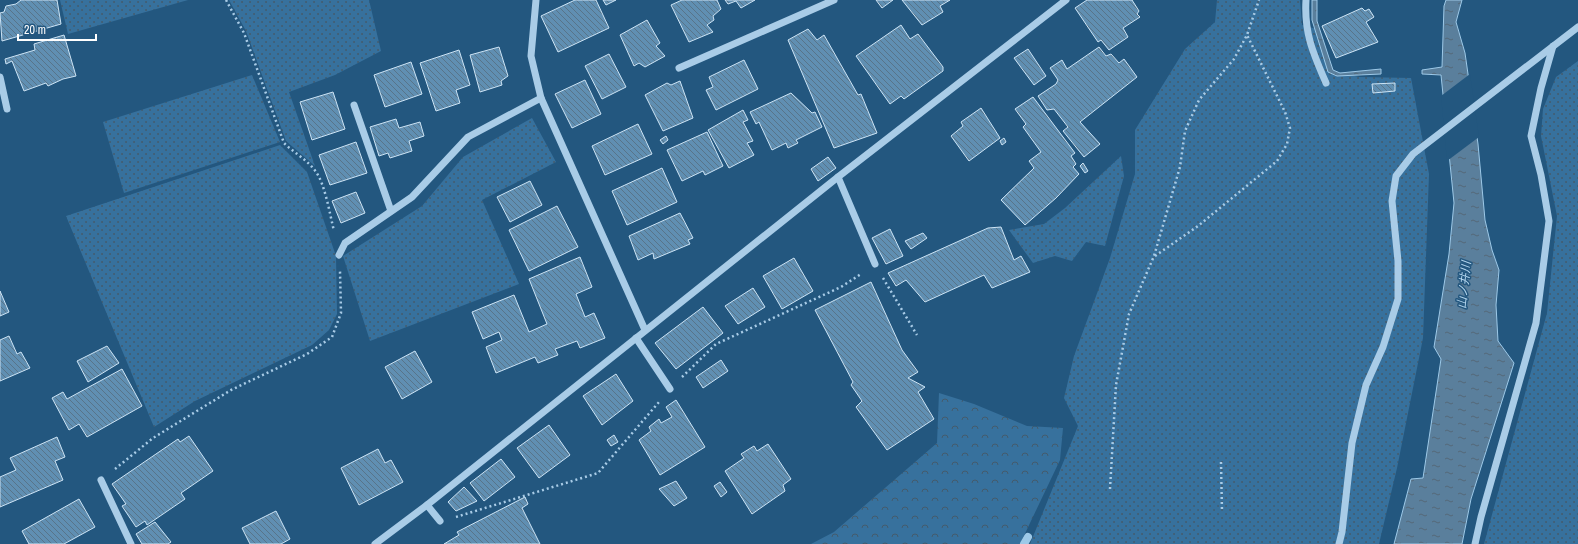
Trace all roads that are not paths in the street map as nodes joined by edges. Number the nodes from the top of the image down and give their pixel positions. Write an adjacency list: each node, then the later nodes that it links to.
1 (536, 0): 10 (street)
2 (834, 0): 7 (street)
3 (1066, 0): 13 (street)
4 (1306, 0): 9 (street)
5 (1578, 26): 6 (street)
6 (1554, 46): 25 (street); 26 (street)
7 (679, 68)
8 (0, 77): 12 (street)
9 (1326, 82)
10 (541, 98): 14 (street); 17 (street)
11 (354, 105): 14 (street)
12 (7, 109)
13 (838, 178): 16 (street); 17 (street)
14 (391, 211): 15 (street)
15 (339, 255)
16 (875, 264)
17 (645, 330): 18 (street)
18 (636, 338): 19 (street); 21 (street)
19 (670, 389)
20 (101, 480): 23 (street)
21 (427, 505): 22 (street); 24 (street)
22 (440, 521)
23 (131, 544)
24 (375, 544)
25 (1339, 544)
26 (1475, 544)

